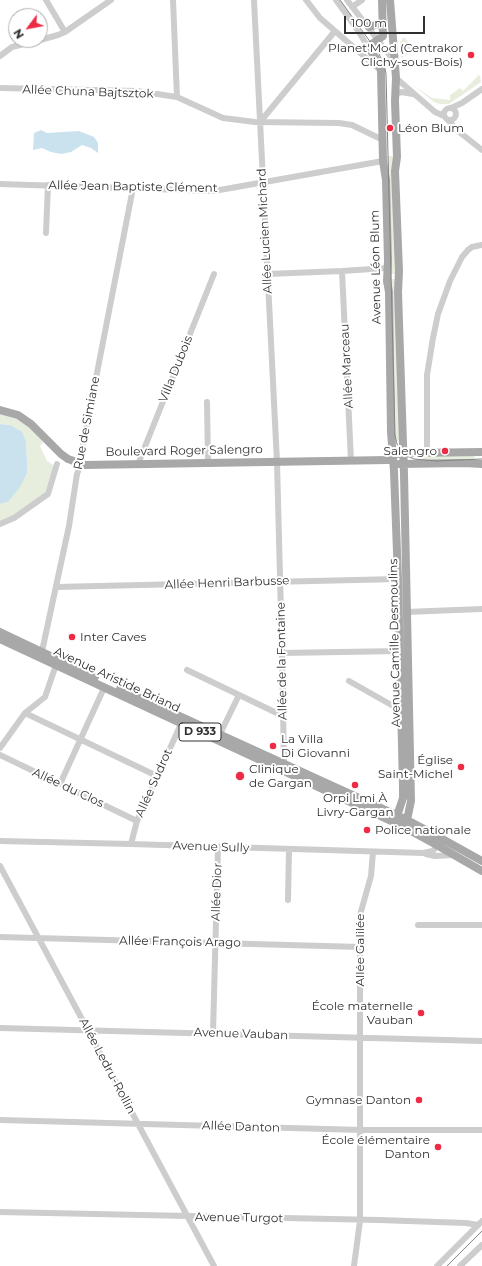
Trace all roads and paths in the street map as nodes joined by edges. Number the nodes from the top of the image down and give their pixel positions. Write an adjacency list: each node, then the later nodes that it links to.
1 (46, 0): 15 (street)
2 (111, 0): 15 (street)
3 (173, 0): 29 (street)
4 (254, 0): 31 (street, Allée Lucien Michard)
5 (306, 0): 14 (street)
6 (336, 0): 18 (street)
7 (347, 0): 11 (street)
8 (362, 0): 11 (street)
9 (382, 0): 12 (main road)
10 (390, 0): 22 (main road, Avenue Léon Blum)
11 (352, 7): 13 (street)
12 (382, 23): 13 (main road); 17 (main road)
13 (369, 27): 17 (street)
14 (335, 31): 20 (street); 31 (street)
15 (65, 32): 16 (street)
16 (48, 38)
17 (378, 40): 18 (main road); 22 (street)
18 (368, 47): 20 (street); 23 (main road)
19 (11, 48): 21 (street)
20 (360, 52): 23 (street)
21 (0, 56)
22 (394, 61): 24 (main road, Avenue Léon Blum)
23 (381, 73): 24 (main road); 32 (main road, Avenue Léon Blum)
24 (396, 78): 27 (street); 28 (main road, Avenue Léon Blum)
25 (0, 88): 29 (street, Allée Chuna Bajtsztok)
26 (482, 89): 30 (street)
27 (415, 94): 28 (street); 30 (street)
28 (395, 95): 49 (main road, Avenue Léon Blum)
29 (177, 97): 31 (street, Allée Chuna Bajtsztok)
30 (450, 114): 33 (street)
31 (260, 122): 32 (street, Allée Chuna Bajtsztok); 35 (street, Allée Lucien Michard)
32 (383, 140): 34 (main road, Avenue Léon Blum)
33 (482, 150)
34 (383, 161): 35 (street, Allée Jean Baptiste Clément); 41 (main road, Avenue Léon Blum)
35 (263, 182): 38 (street, Allée Jean Baptiste Clément); 44 (street, Allée Lucien Michard)
36 (0, 184): 37 (street, Allée Jean Baptiste Clément)
37 (48, 185): 38 (street, Allée Jean Baptiste Clément); 39 (street)
38 (133, 188): 55 (street, Rue de Simiane)
39 (46, 233)
40 (482, 245): 48 (street)
41 (386, 268): 42 (street); 51 (main road, Avenue Léon Blum)
42 (342, 271): 44 (street); 50 (street, Allée Marceau)
43 (214, 274): 56 (street, Villa Dubois)
44 (268, 274): 52 (street, Allée Lucien Michard)
45 (207, 402): 53 (street)
46 (0, 410): 55 (main road, Boulevard Roger Salengro)
47 (482, 452): 48 (main road)
48 (427, 453): 49 (main road)
49 (403, 454): 51 (main road); 57 (main road, Avenue Léon Blum)
50 (352, 460): 51 (main road, Boulevard Roger Salengro); 52 (main road, Boulevard Roger Salengro)
51 (391, 460): 57 (main road); 60 (main road, Avenue Camille Desmoulins)
52 (276, 462): 53 (main road, Boulevard Roger Salengro); 61 (street, Allée de la Fontaine)
53 (208, 463): 56 (main road, Boulevard Roger Salengro)
54 (57, 464): 59 (street)
55 (81, 464): 56 (main road, Boulevard Roger Salengro); 62 (street, Rue de Simiane)
56 (138, 464)
57 (404, 464): 58 (main road); 64 (main road, Avenue Camille Desmoulins)
58 (482, 464)
59 (0, 524)
60 (398, 579): 61 (street, Allée Henri Barbusse); 67 (main road, Avenue Camille Desmoulins)
61 (280, 581): 62 (street, Allée Henri Barbusse); 68 (street, Allée de la Fontaine)
62 (56, 587): 69 (street, Rue de Simiane)
63 (482, 610): 64 (street)
64 (406, 612): 88 (main road, Avenue Camille Desmoulins)
65 (0, 632): 69 (main road, Avenue Aristide Briand / D 933)
66 (0, 639): 69 (main road, Avenue Aristide Briand / D 933)
67 (400, 651): 68 (street); 75 (main road, Avenue Camille Desmoulins)
68 (282, 653): 77 (street, Allée de la Fontaine)
69 (42, 655): 70 (main road, Avenue Aristide Briand / D 933); 79 (main road, Avenue Aristide Briand / D 933)
70 (56, 665): 73 (main road, Avenue Aristide Briand / D 933); 76 (street)
71 (187, 670): 74 (street)
72 (349, 681): 75 (street)
73 (104, 688): 78 (main road, Avenue Aristide Briand / D 933); 80 (street)
74 (239, 695): 77 (street); 79 (street)
75 (402, 711): 86 (main road, Avenue Camille Desmoulins)
76 (25, 713): 80 (street); 81 (street)
77 (283, 716): 83 (street, Allée de la Fontaine)
78 (181, 724): 84 (street, Allée Sudrot); 88 (main road, Avenue Aristide Briand / D 933)
79 (220, 734): 83 (main road, Avenue Aristide Briand / D 933)
80 (80, 740): 84 (street); 85 (street)
81 (0, 748)
82 (0, 755): 85 (street, Allée du Clos)
83 (284, 764): 86 (main road, Avenue Aristide Briand / D 933)
84 (157, 776): 87 (street, Allée Sudrot)
85 (60, 784): 87 (street, Allée du Clos)
86 (397, 816): 88 (main road)
87 (137, 821): 90 (street, Allée Sudrot)
88 (403, 823): 91 (main road, Avenue Aristide Briand / D 933); 97 (main road, Avenue Aristide Briand / D 933)
89 (0, 841): 90 (street, Avenue Sully)
90 (131, 844): 92 (street, Avenue Sully)
91 (435, 844): 95 (street); 96 (main road, Avenue Aristide Briand / D 933)
92 (218, 847): 93 (street, Avenue Sully); 105 (street, Allée Dior)
93 (289, 849): 94 (street, Avenue Sully); 100 (street)
94 (373, 852): 95 (street, Avenue Sully); 106 (street, Allée Galilée)
95 (423, 853): 96 (street, Avenue Sully)
96 (456, 855): 99 (main road, Avenue Aristide Briand / D 933)
97 (482, 861)
98 (0, 866): 104 (street, Allée Ledru-Rollin)
99 (482, 871)
100 (288, 900)
101 (418, 925): 102 (street)
102 (482, 925)
103 (0, 937): 104 (street, Allée François Arago)
104 (39, 938): 105 (street, Allée François Arago); 108 (street, Allée Ledru-Rollin)
105 (215, 943): 106 (street, Allée François Arago); 109 (street, Allée Dior)
106 (360, 947): 110 (street, Allée Galilée)
107 (0, 1028): 108 (street, Avenue Vauban)
108 (88, 1030): 109 (street, Avenue Vauban); 113 (street, Allée Ledru-Rollin)
109 (213, 1034): 110 (street, Avenue Vauban)
110 (360, 1037): 111 (street, Avenue Vauban); 114 (street, Allée Galilée)
111 (482, 1040)
112 (0, 1120): 113 (street, Allée Danton)
113 (138, 1124): 114 (street, Allée Danton); 117 (street, Allée Ledru-Rollin)
114 (360, 1130): 115 (street, Allée Danton); 118 (street, Allée Galilée)
115 (482, 1130)
116 (0, 1212): 117 (street, Avenue Turgot)
117 (188, 1217): 118 (street, Avenue Turgot); 121 (street, Allée Ledru-Rollin)
118 (360, 1221): 119 (street, Avenue Turgot); 122 (street, Allée Galilée)
119 (481, 1225): 123 (street)
120 (482, 1245): 124 (street)
121 (214, 1266)
122 (354, 1266)
123 (437, 1266)
124 (460, 1266)

